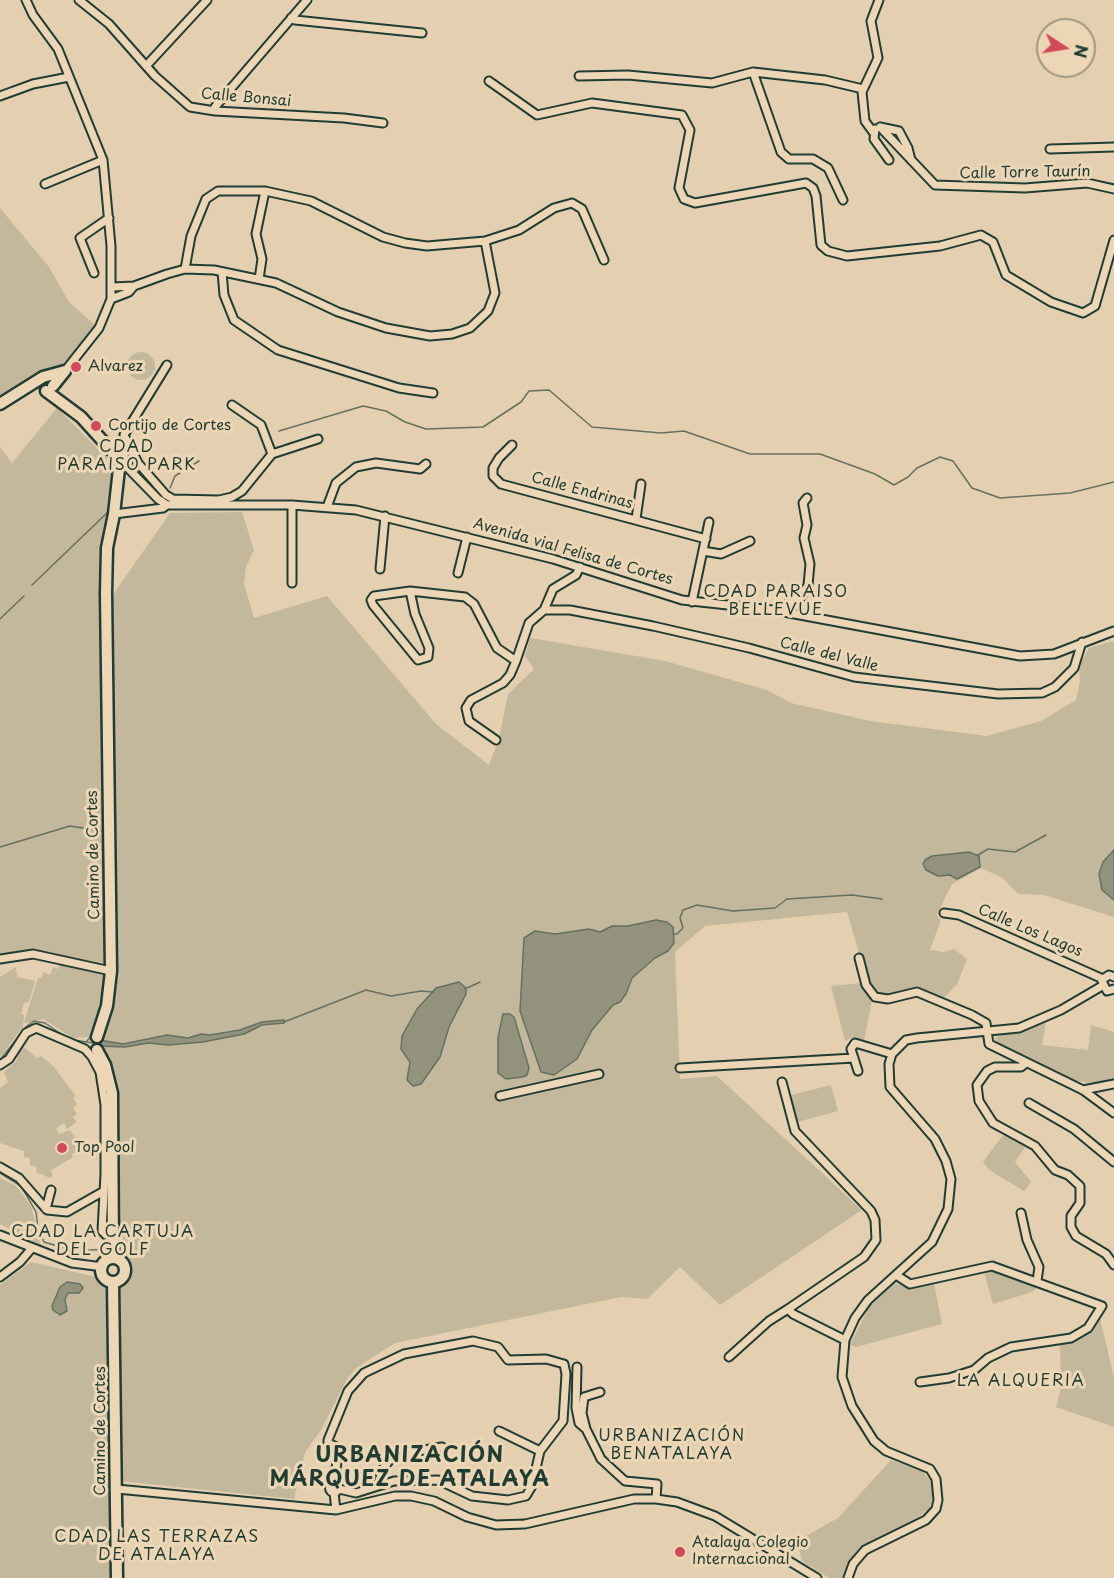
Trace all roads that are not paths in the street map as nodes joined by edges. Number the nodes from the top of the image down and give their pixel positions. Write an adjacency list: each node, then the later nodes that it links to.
1 (26, 0): 12 (street)
2 (79, 0): 6 (street, Calle Bonsai)
3 (207, 0): 9 (street)
4 (307, 0): 7 (street)
5 (879, 0): 14 (street)
6 (90, 3): 9 (street, Calle Bonsai)
7 (291, 18): 8 (street); 16 (street)
8 (422, 33)
9 (146, 66): 16 (street, Calle Bonsai)
10 (753, 72): 11 (street); 14 (street); 26 (street)
11 (579, 76)
12 (69, 77): 15 (street); 21 (street)
13 (489, 81): 28 (street)
14 (863, 89): 18 (street)
15 (0, 96)
16 (215, 111): 17 (street, Calle Bonsai)
17 (382, 123)
18 (877, 130): 22 (street); 24 (street, Calle Torre Taurín)
19 (1114, 147): 20 (street)
20 (1050, 149)
21 (103, 160): 23 (street); 27 (street)
22 (890, 160)
23 (45, 184)
24 (1114, 189)
25 (265, 191): 29 (street); 31 (street); 34 (street)
26 (843, 200)
27 (109, 218): 33 (street); 36 (street)
28 (1114, 240)
29 (485, 241): 30 (street); 34 (street)
30 (604, 260)
31 (186, 269): 32 (street); 35 (street)
32 (222, 272): 34 (street); 41 (street)
33 (94, 273)
34 (259, 279)
35 (134, 286): 36 (street); 37 (street)
36 (112, 287): 37 (street)
37 (111, 299): 39 (street)
38 (167, 365): 46 (street)
39 (65, 371): 40 (street)
40 (47, 385): 42 (street); 46 (street)
41 (433, 393)
42 (0, 404)
43 (232, 405): 47 (street)
44 (318, 439): 47 (street)
45 (512, 445): 56 (street, Calle Endrinas)
46 (125, 453): 47 (street); 52 (street); 54 (street, Camino de Cortes)
47 (272, 454)
48 (426, 464): 53 (street)
49 (641, 484): 56 (street)
50 (807, 498): 69 (street)
51 (292, 505): 52 (street, Avenida vial Felisa de Cortes); 53 (street, Avenida vial Felisa de Cortes); 65 (street)
52 (167, 506): 54 (street, Avenida vial Felisa de Cortes)
53 (327, 507): 55 (street, Avenida vial Felisa de Cortes)
54 (114, 514): 77 (street, Camino de Cortes)
55 (385, 516): 58 (street, Avenida vial Felisa de Cortes); 63 (street)
56 (636, 519): 59 (street, Calle Endrinas)
57 (709, 522): 59 (street)
58 (467, 537): 62 (street, Avenida vial Felisa de Cortes); 64 (street)
59 (706, 539): 61 (street)
60 (750, 541): 61 (street)
61 (703, 551): 67 (street)
62 (580, 567): 67 (street, Avenida vial Felisa de Cortes); 68 (street)
63 (380, 569)
64 (458, 573)
65 (292, 583)
66 (410, 591): 66 (street); 72 (street)
67 (692, 602): 69 (street, Avenida vial Felisa de Cortes)
68 (544, 610): 71 (street, Calle del Valle); 72 (street)
69 (773, 610): 71 (street, Avenida vial Felisa de Cortes)
70 (1114, 631): 71 (street, Avenida vial Felisa de Cortes)
71 (1082, 642)
72 (516, 661): 73 (street)
73 (496, 740)
74 (944, 913): 79 (street, Calle Los Lagos)
75 (859, 958): 81 (street)
76 (0, 960): 77 (street)
77 (111, 971): 82 (street, Camino de Cortes)
78 (1114, 977): 79 (street)
79 (1102, 982): 80 (street, Calle Los Lagos); 81 (street)
80 (1114, 989)
81 (987, 1033): 84 (street); 86 (street)
82 (97, 1037): 83 (street, Camino de Cortes)
83 (97, 1050): 104 (street, Camino de Cortes)
84 (892, 1054): 85 (street); 109 (street)
85 (854, 1058): 88 (street); 89 (street)
86 (1026, 1063): 93 (street); 107 (street)
87 (0, 1065): 100 (street)
88 (680, 1068)
89 (858, 1071)
90 (599, 1074): 94 (street)
91 (782, 1082): 113 (street)
92 (1114, 1084): 93 (street)
93 (1083, 1090): 96 (street)
94 (500, 1096)
95 (1029, 1103): 97 (street)
96 (1114, 1113)
97 (1114, 1162)
98 (0, 1167): 101 (street)
99 (51, 1190): 101 (street)
100 (104, 1191): 101 (street); 104 (street)
101 (46, 1209)
102 (1021, 1213): 111 (street)
103 (0, 1235): 105 (street)
104 (111, 1236): 106 (street, Camino de Cortes)
105 (32, 1248): 108 (street); 110 (street)
106 (113, 1256): 108 (street); 112 (street)
107 (1114, 1265)
108 (103, 1267): 112 (street)
109 (896, 1275): 111 (street); 114 (street)
110 (0, 1277)
111 (1037, 1281): 117 (street)
112 (114, 1283): 124 (street, Camino de Cortes)
113 (788, 1309): 114 (street); 115 (street)
114 (845, 1340): 130 (street)
115 (729, 1357)
116 (577, 1367): 119 (street)
117 (921, 1382)
118 (600, 1392): 119 (street)
119 (586, 1429): 126 (street)
120 (500, 1431): 122 (street)
121 (442, 1447): 123 (street)
122 (540, 1451): 123 (street); 125 (street)
123 (377, 1486): 125 (street)
124 (117, 1489): 127 (street); 128 (street, Camino de Cortes)
125 (336, 1491): 127 (street)
126 (656, 1499): 127 (street); 129 (street)
127 (336, 1510)
128 (117, 1578)
129 (817, 1578)
130 (848, 1578)

